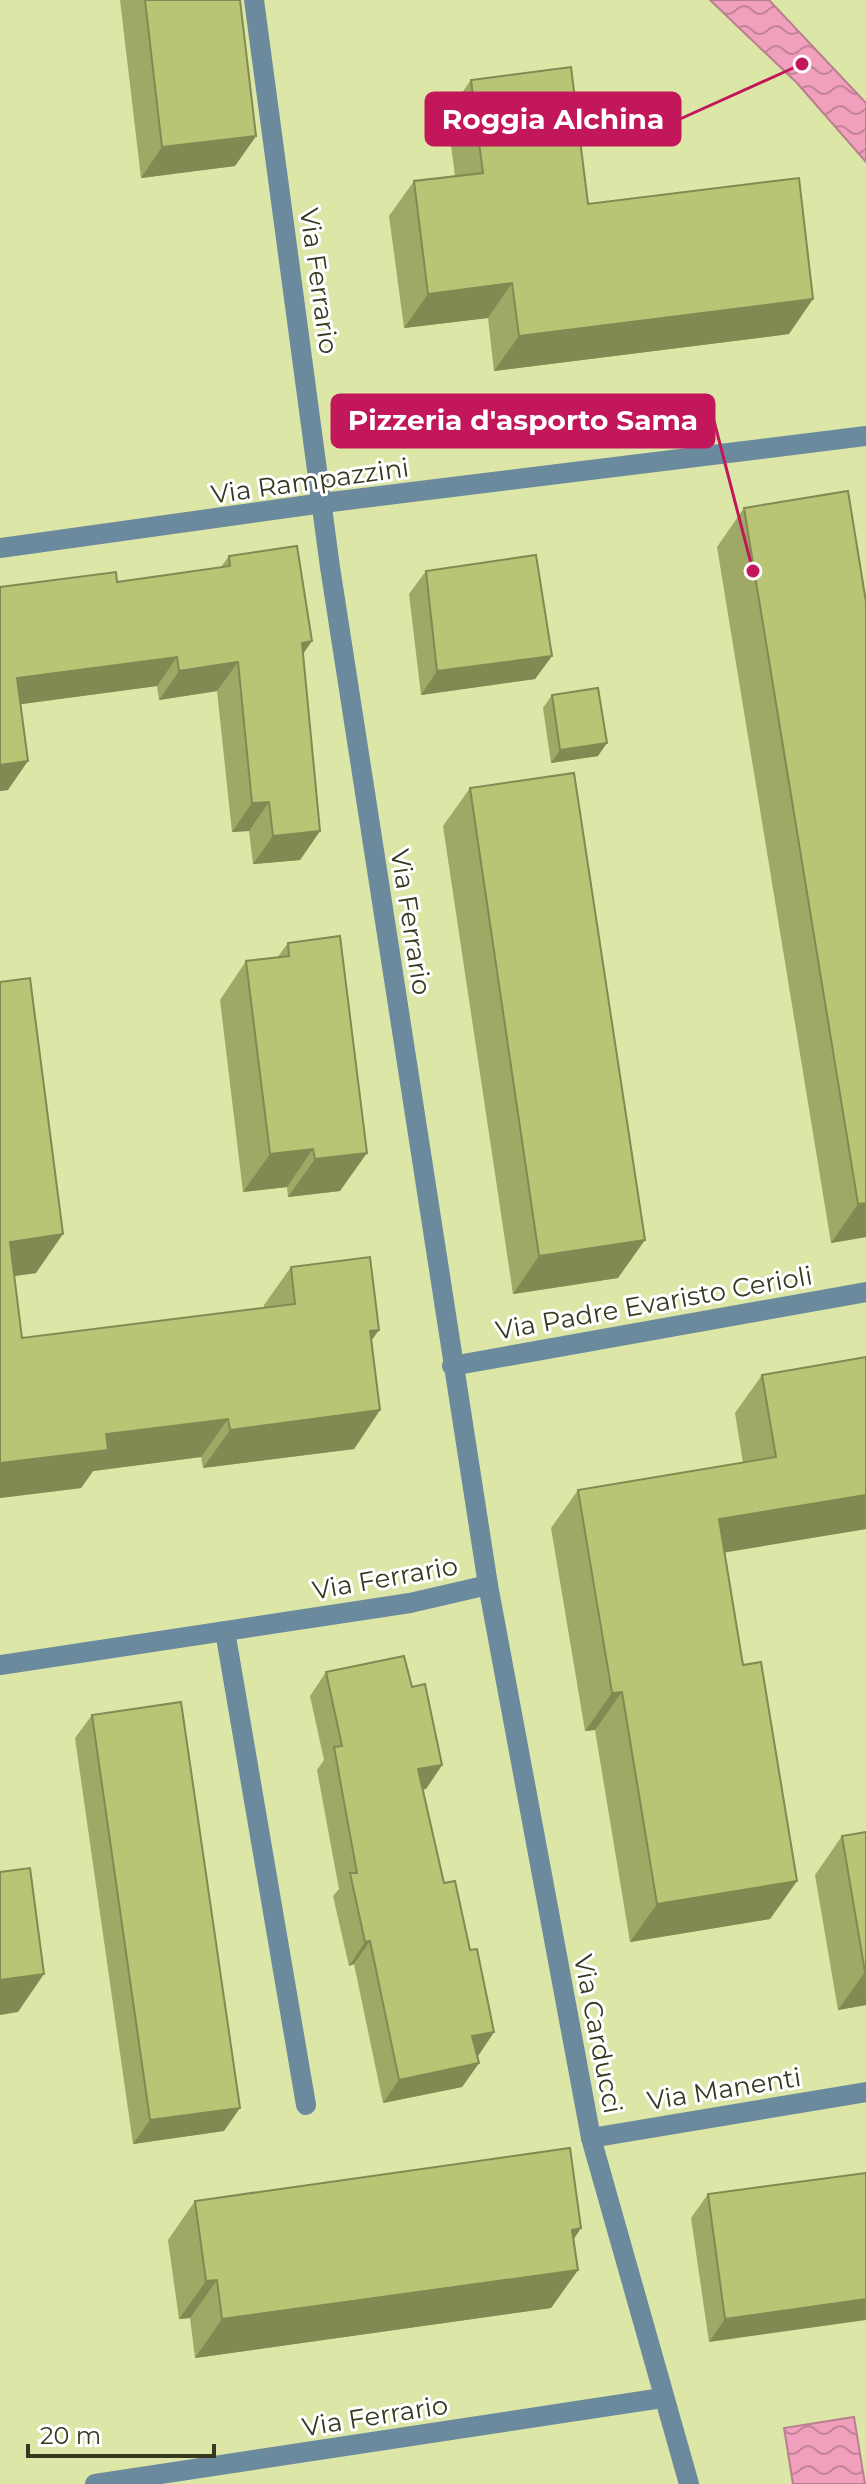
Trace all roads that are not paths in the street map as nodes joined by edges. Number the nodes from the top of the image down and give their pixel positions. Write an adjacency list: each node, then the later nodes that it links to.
1 (254, 0): 3 (street, Via Ferrario)
2 (866, 436): 3 (street, Via Rampazzini)
3 (323, 503): 4 (street, Via Rampazzini); 6 (street, Via Ferrario)
4 (0, 548)
5 (866, 1292): 6 (street, Via Padre Evaristo Cerioli)
6 (452, 1366): 7 (street, Via Ferrario)
7 (488, 1585): 8 (street, Via Ferrario); 12 (street, Via Carducci)
8 (225, 1631): 9 (street, Via Ferrario); 11 (street)
9 (0, 1665)
10 (866, 2092): 12 (street, Via Manenti)
11 (306, 2105)
12 (591, 2138): 13 (street, Via Carducci)
13 (662, 2398): 14 (street, Via Ferrario); 15 (street, Via Carducci)
14 (95, 2484)
15 (689, 2484)

